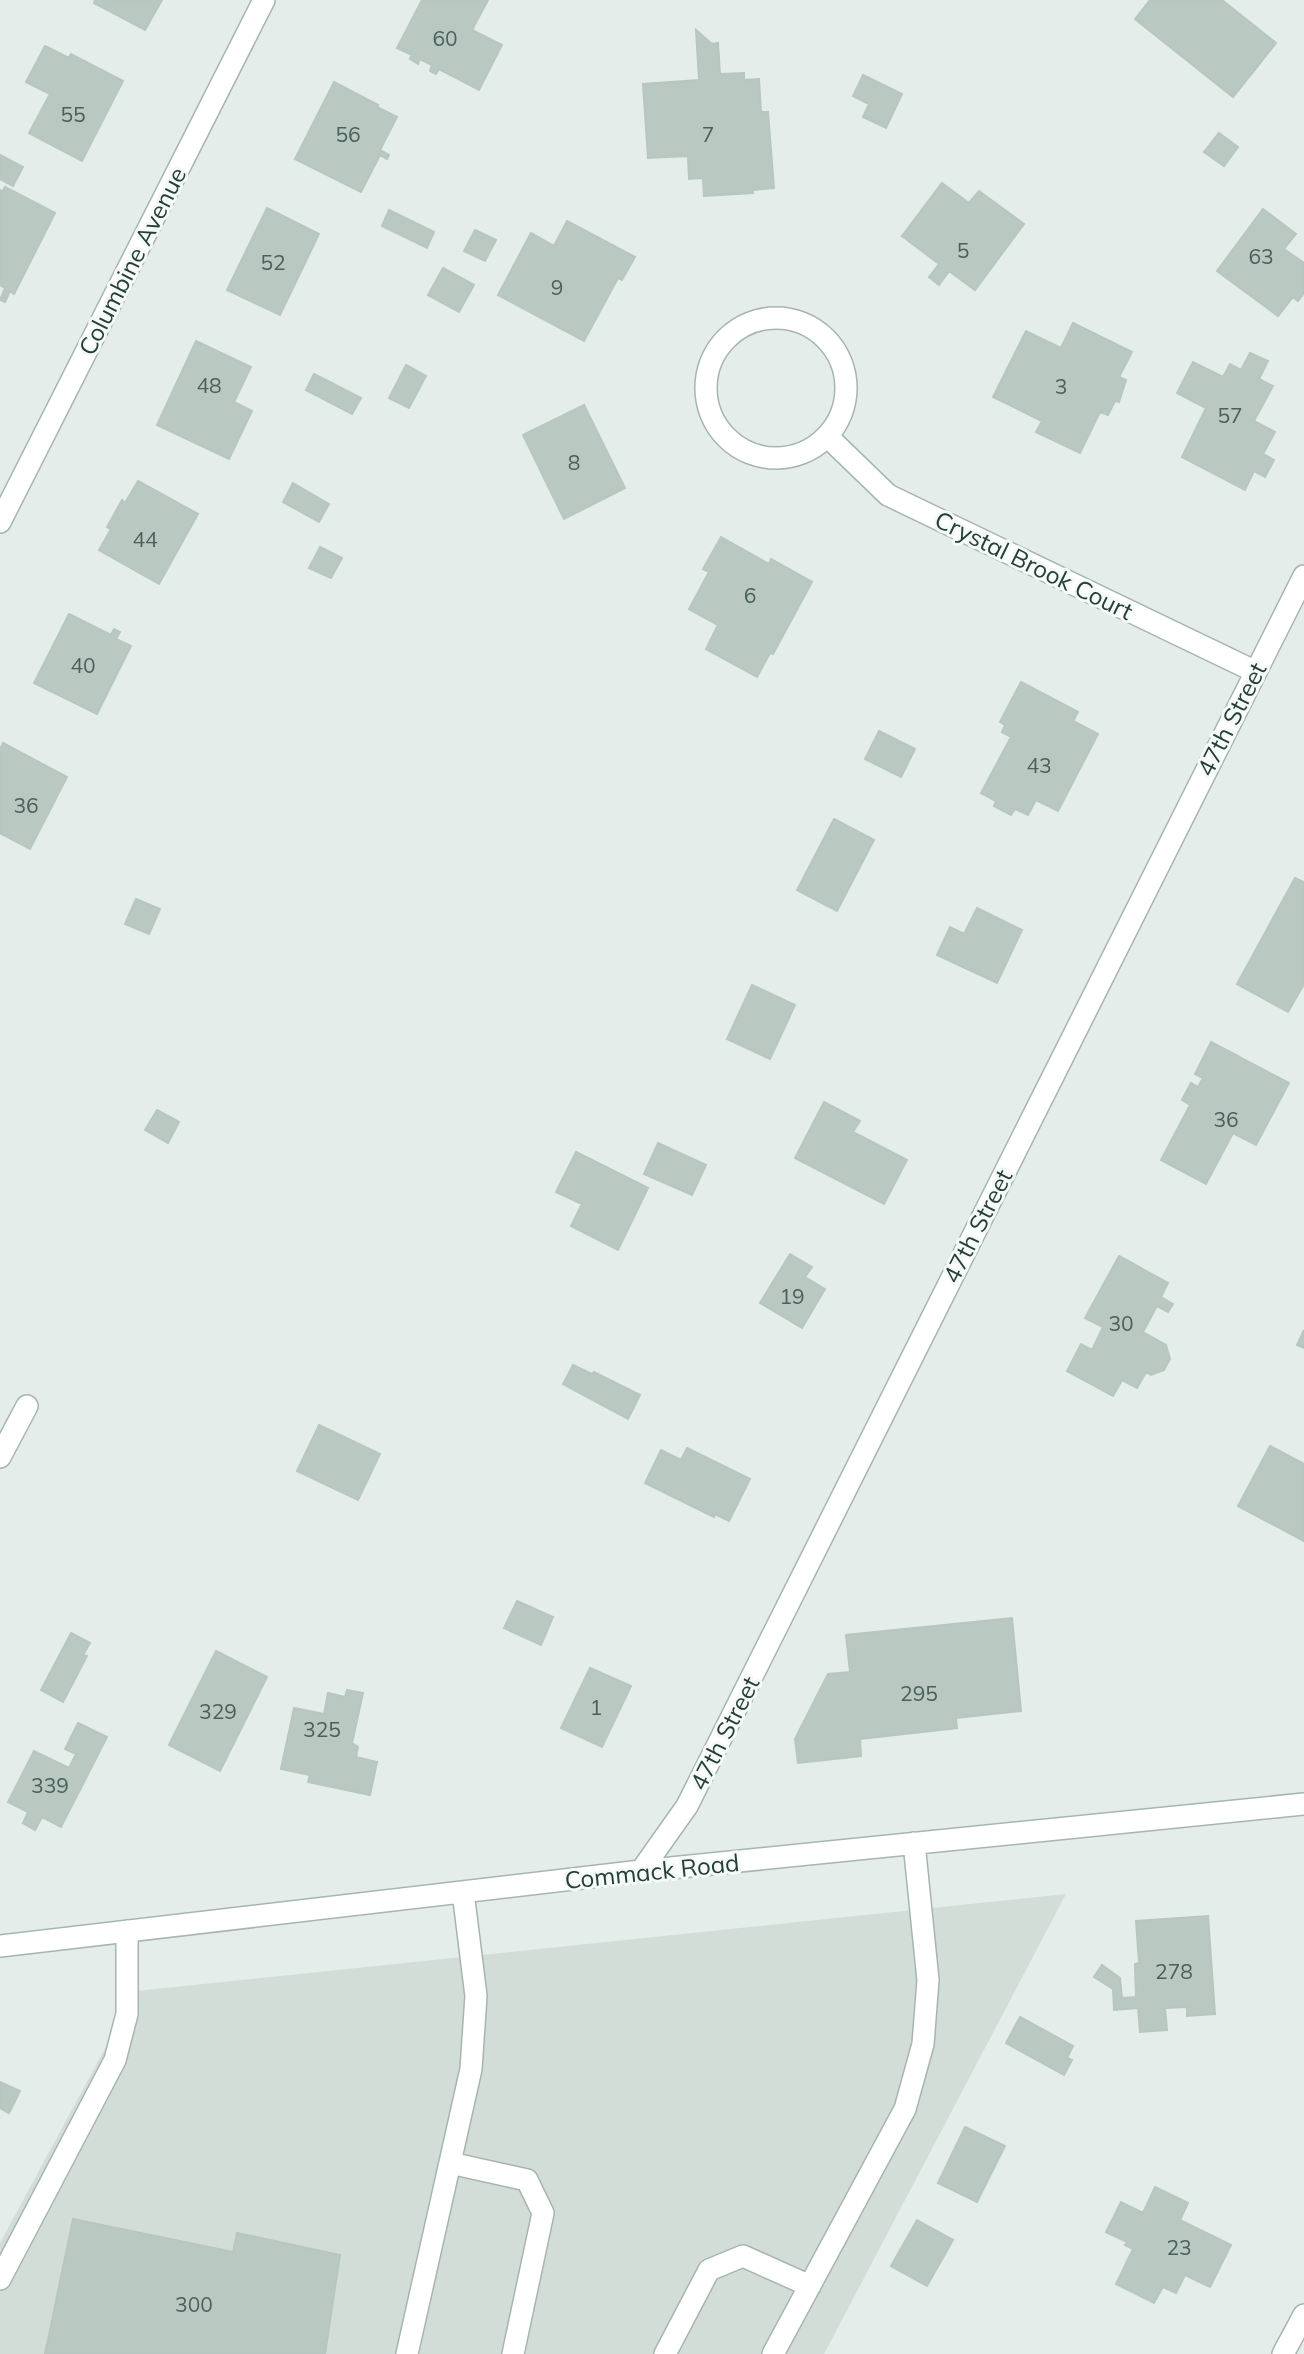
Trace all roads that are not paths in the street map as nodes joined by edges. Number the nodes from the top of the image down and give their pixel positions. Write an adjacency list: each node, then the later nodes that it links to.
1 (264, 0): 3 (street, Columbine Avenue)
2 (828, 437): 2 (street); 5 (street, Crystal Brook Court)
3 (0, 522)
4 (1304, 576): 5 (street, 47th Street)
5 (1254, 671): 10 (street, 47th Street)
6 (27, 1406): 7 (street)
7 (0, 1457)
8 (1304, 1804): 9 (street, Commack Road)
9 (914, 1843): 10 (street, Commack Road); 16 (street)
10 (641, 1871): 11 (street, Commack Road)
11 (463, 1892): 12 (street, Commack Road); 14 (street)
12 (127, 1931): 13 (street, Commack Road); 15 (street)
13 (0, 1946)
14 (450, 2163): 18 (street); 19 (street)
15 (0, 2279)
16 (810, 2286): 20 (street); 21 (street)
17 (1304, 2315): 22 (street)
18 (407, 2354)
19 (513, 2354)
20 (665, 2354)
21 (773, 2354)
22 (1283, 2354)

